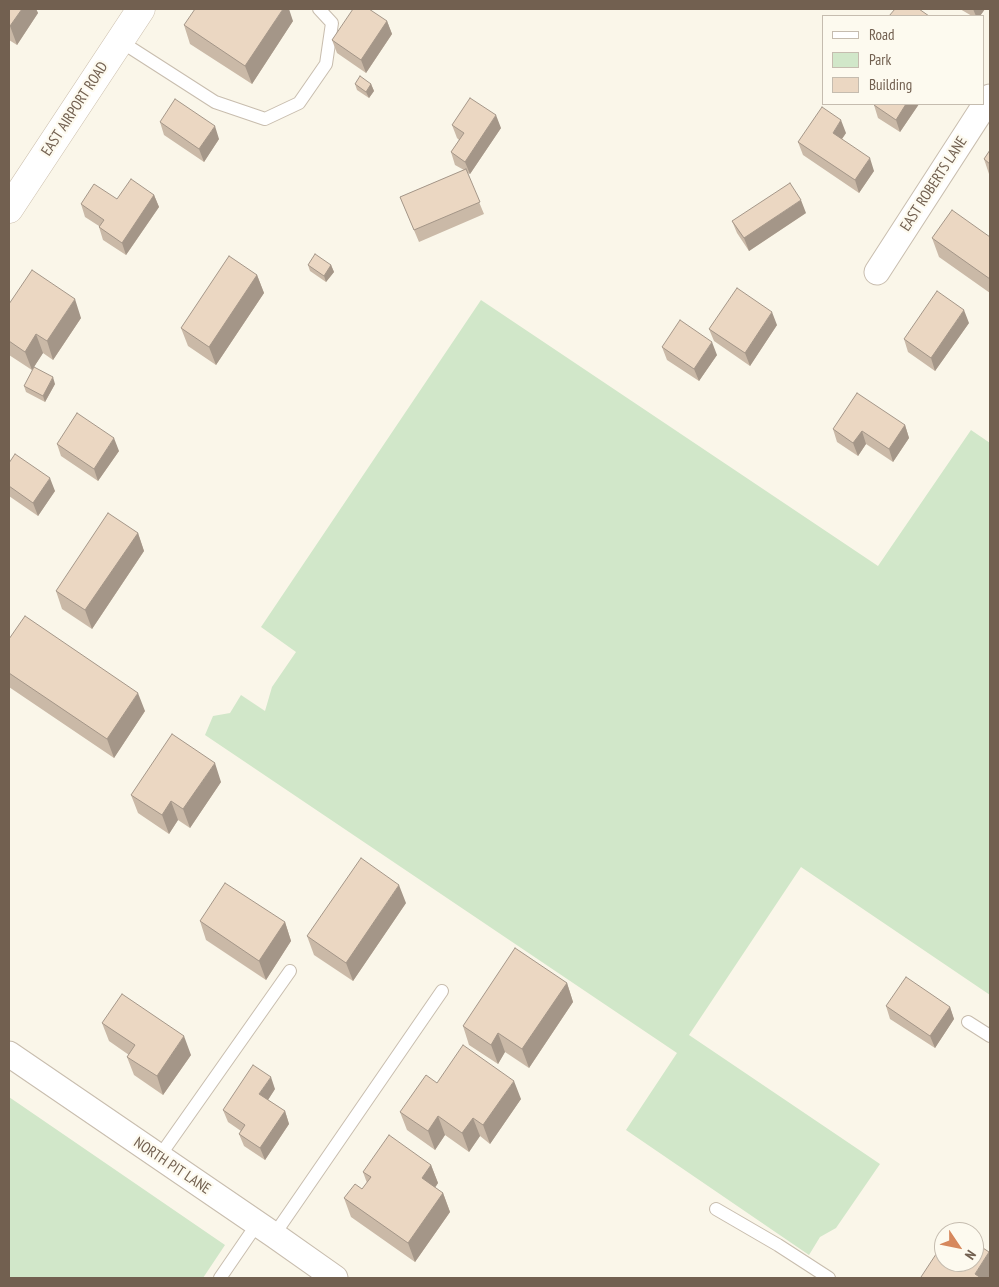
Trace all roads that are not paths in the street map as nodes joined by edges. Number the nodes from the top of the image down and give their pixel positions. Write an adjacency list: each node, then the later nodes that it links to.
1 (141, 9): 3 (street, EAST AIRPORT ROAD)
2 (320, 9): 3 (lane)
3 (120, 40): 5 (street, EAST AIRPORT ROAD)
4 (990, 97): 6 (street, EAST ROBERTS LANE)
5 (9, 209)
6 (877, 272)
7 (290, 971): 12 (lane)
8 (442, 991): 14 (lane)
9 (968, 1022): 10 (lane)
10 (990, 1036)
11 (9, 1054): 12 (street, NORTH PIT LANE)
12 (159, 1157): 14 (street, NORTH PIT LANE)
13 (716, 1209): 17 (lane)
14 (266, 1229): 15 (lane); 16 (street, NORTH PIT LANE)
15 (220, 1278)
16 (335, 1278)
17 (829, 1278)

